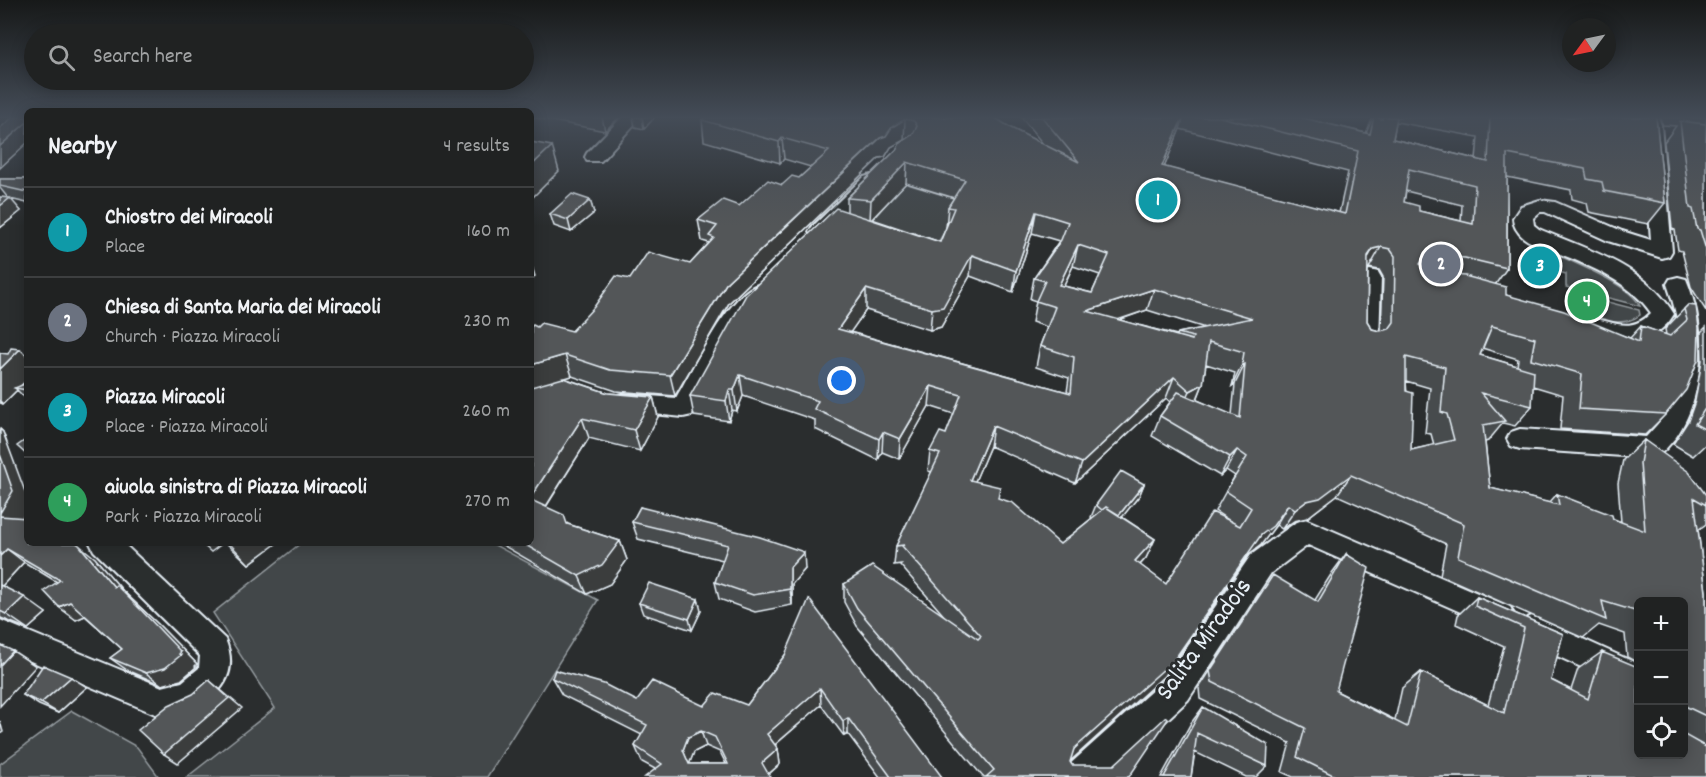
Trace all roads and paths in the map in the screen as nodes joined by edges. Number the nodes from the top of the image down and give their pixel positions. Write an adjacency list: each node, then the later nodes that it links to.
1 (598, 153): 3 (street)
2 (1650, 153): 9 (street)
3 (594, 157)
4 (888, 164): 5 (street)
5 (806, 245)
6 (1370, 277): 12 (street)
7 (772, 278): 13 (street)
8 (1678, 284): 10 (street)
9 (1662, 312): 10 (street); 11 (street)
10 (1690, 318): 14 (street)
11 (1564, 319)
12 (1368, 342)
13 (604, 398)
14 (1520, 439)
15 (107, 546): 16 (street)
16 (0, 634)
17 (1634, 677): 18 (street, Salita Miradois)
18 (1081, 777)

